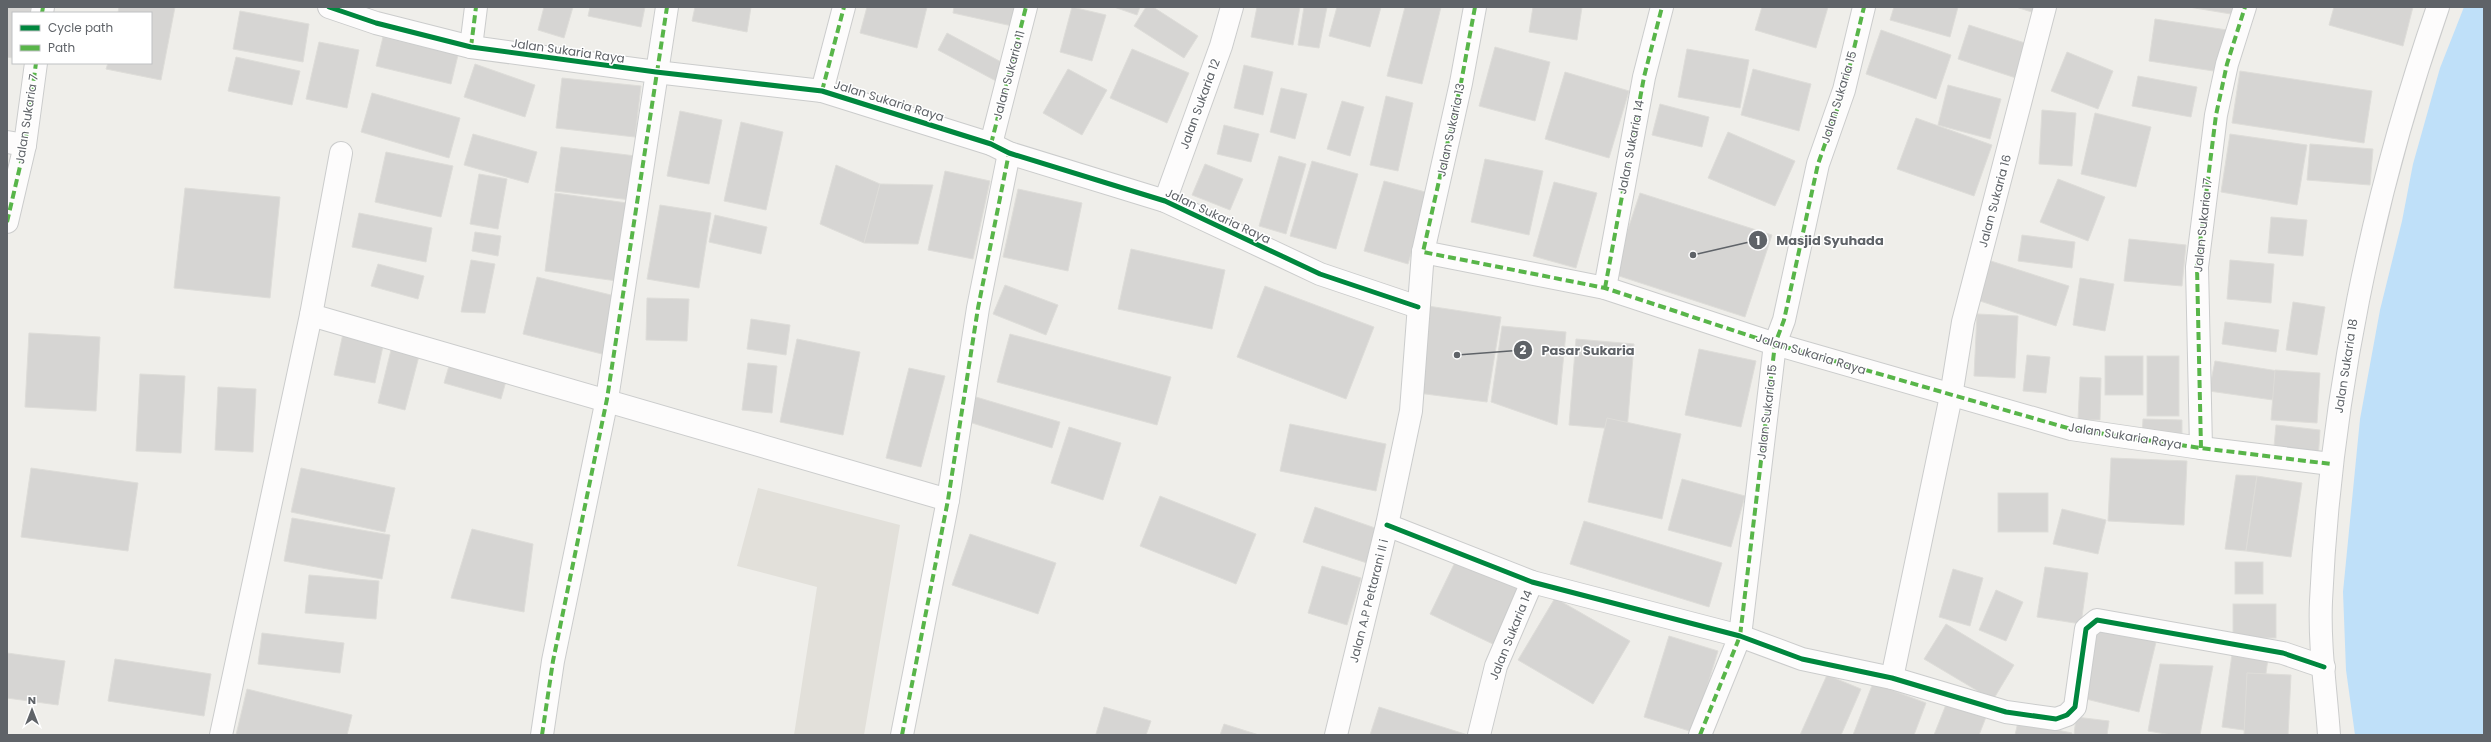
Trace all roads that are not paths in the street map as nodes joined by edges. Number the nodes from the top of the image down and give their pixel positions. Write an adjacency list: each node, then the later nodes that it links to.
1 (329, 7): 13 (street, Jalan Sukaria Raya)
2 (476, 7): 13 (street)
3 (667, 7): 15 (street)
4 (844, 7): 16 (street)
5 (1026, 7): 18 (street, Jalan Sukaria 11)
6 (1232, 7): 20 (street, Jalan Sukaria 12)
7 (1475, 7): 22 (street, Jalan Sukaria 13)
8 (1662, 7): 23 (street, Jalan Sukaria 14)
9 (1864, 7): 26 (street, Jalan Sukaria 15)
10 (2045, 7): 27 (street, Jalan Sukaria 16)
11 (2245, 7): 29 (street, Jalan Sukaria 17)
12 (2438, 7): 30 (street, Jalan Sukaria 18)
13 (471, 47): 15 (street, Jalan Sukaria Raya)
14 (36, 64): 17 (street, Jalan Sukaria 7)
15 (656, 72): 16 (street, Jalan Sukaria Raya); 28 (street)
16 (822, 91): 18 (street, Jalan Sukaria Raya)
17 (16, 144): 21 (street, Jalan Sukaria 7)
18 (1000, 148): 20 (street, Jalan Sukaria Raya); 31 (street, Jalan Sukaria 11)
19 (341, 153): 25 (street)
20 (1165, 201): 24 (street, Jalan Sukaria Raya)
21 (7, 222)
22 (1424, 252): 23 (street, Jalan Sukaria Raya); 24 (street, Jalan A.P Pettarani II i)
23 (1604, 288): 26 (street, Jalan Sukaria Raya)
24 (1418, 306): 32 (street, Jalan A.P Pettarani II i)
25 (311, 315): 28 (street); 37 (street)
26 (1775, 344): 27 (street, Jalan Sukaria Raya); 34 (street, Jalan Sukaria 15)
27 (1951, 396): 29 (street, Jalan Sukaria Raya); 36 (street, Jalan Sukaria 16)
28 (607, 399): 31 (street); 38 (street)
29 (2201, 448): 30 (street, Jalan Sukaria Raya)
30 (2331, 464): 35 (street, Jalan Sukaria 18)
31 (948, 500): 39 (street, Jalan Sukaria 11)
32 (1387, 526): 33 (street); 40 (street, Jalan A.P Pettarani II i)
33 (1532, 582): 34 (street); 41 (street, Jalan Sukaria 14)
34 (1740, 636): 36 (street); 42 (street, Jalan Sukaria 15)
35 (2324, 667): 36 (street); 43 (street, Jalan Sukaria 18)
36 (1892, 678)
37 (221, 735)
38 (542, 735)
39 (902, 735)
40 (1336, 735)
41 (1479, 735)
42 (1700, 735)
43 (2329, 735)

